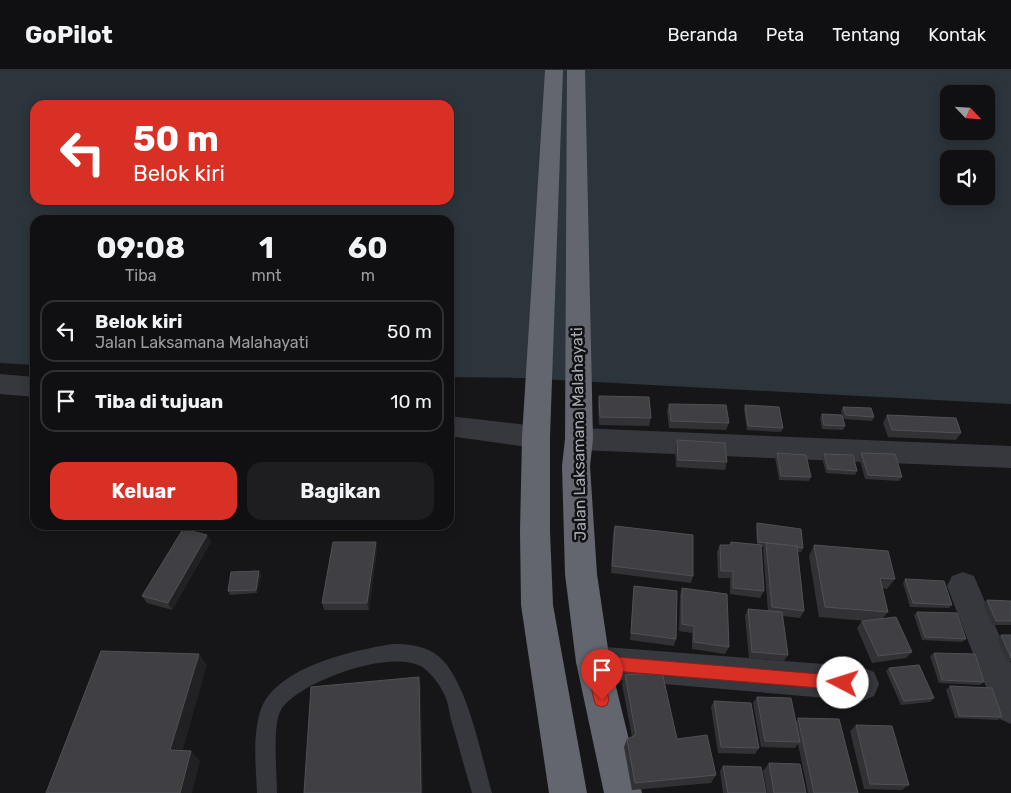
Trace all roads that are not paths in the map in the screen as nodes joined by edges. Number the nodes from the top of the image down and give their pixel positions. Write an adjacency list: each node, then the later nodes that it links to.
1 (554, 70): 6 (highway)
2 (576, 70): 7 (highway, Jalan Laksamana Malahayati)
3 (0, 384): 4 (street)
4 (30, 387)
5 (454, 427): 6 (street)
6 (536, 440): 15 (highway)
7 (577, 442): 8 (street); 10 (highway, Jalan Laksamana Malahayati)
8 (1011, 457)
9 (963, 586): 12 (street)
10 (593, 662): 11 (street); 16 (highway, Jalan Laksamana Malahayati)
11 (862, 684)
12 (1011, 706)
13 (267, 793): 14 (lane)
14 (482, 793)
15 (568, 793)
16 (623, 793)

